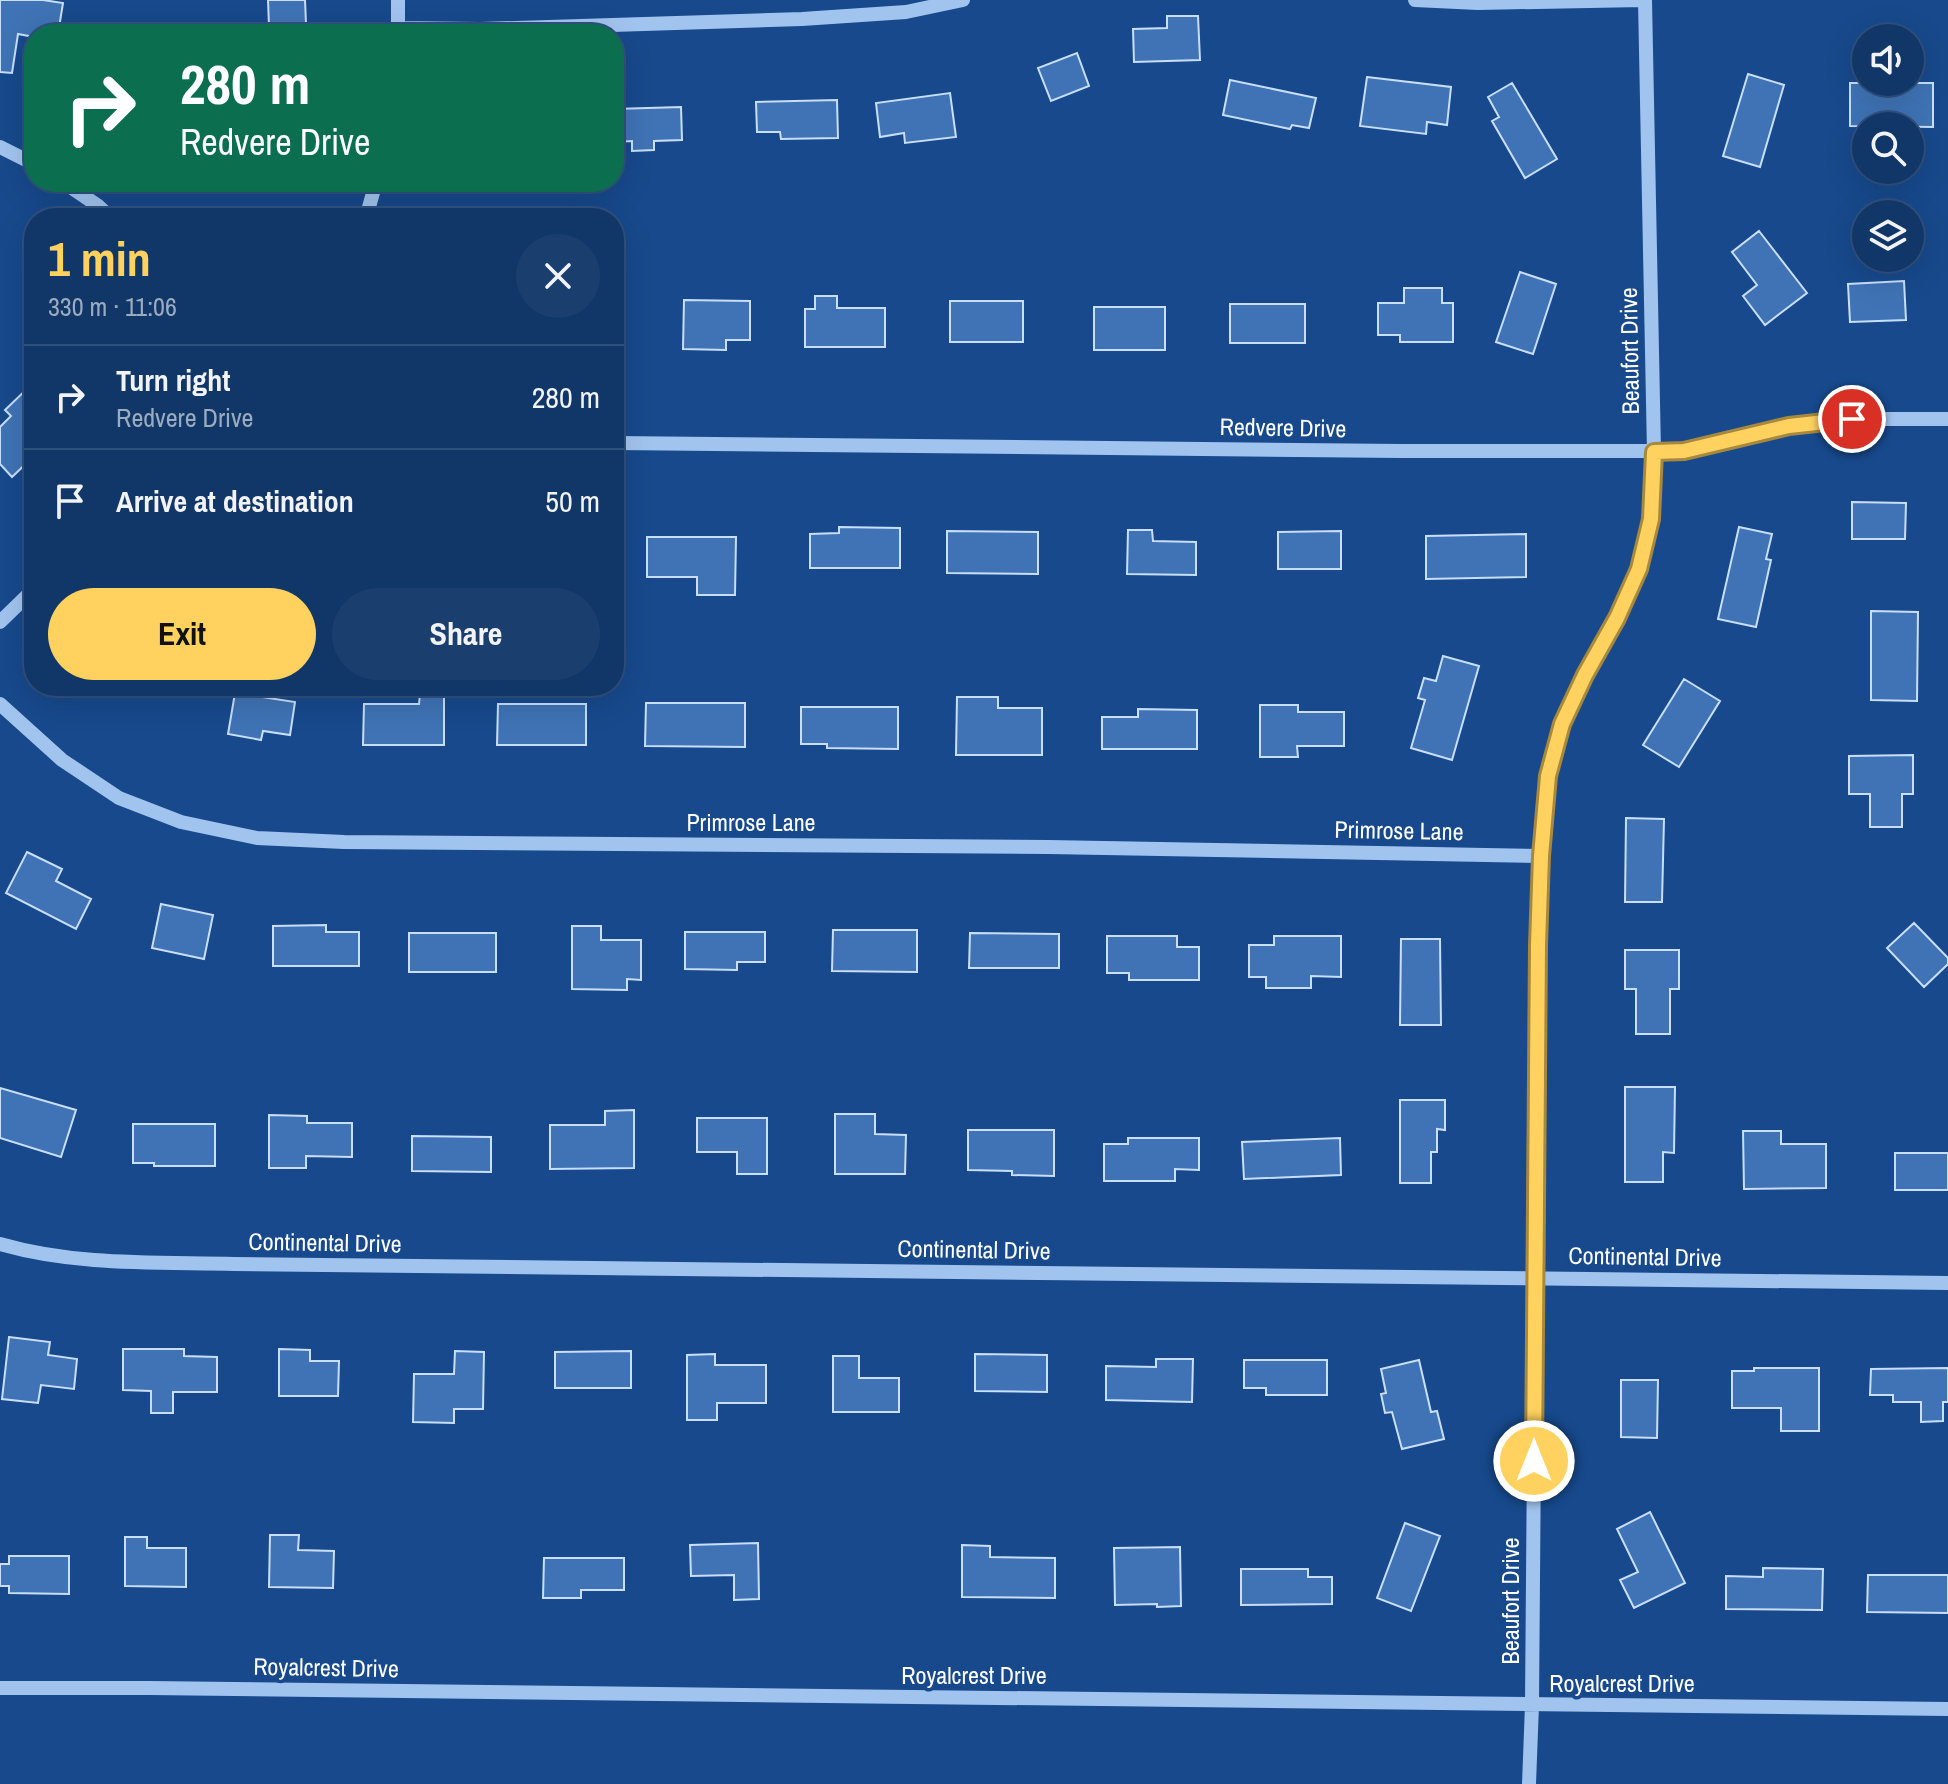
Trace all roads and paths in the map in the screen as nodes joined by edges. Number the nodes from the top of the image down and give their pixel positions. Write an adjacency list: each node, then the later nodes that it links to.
1 (398, 0): 5 (street)
2 (963, 0): 6 (street)
3 (1415, 0): 4 (street)
4 (1644, 0): 13 (street, Beaufort Drive)
5 (398, 24)
6 (624, 25)
7 (0, 147): 8 (street)
8 (24, 159)
9 (78, 192): 10 (street)
10 (100, 208)
11 (1948, 419): 13 (street, Redvere Drive)
12 (624, 443): 13 (street, Redvere Drive)
13 (1654, 452): 17 (street, Beaufort Drive)
14 (24, 599): 15 (street)
15 (0, 622)
16 (0, 704): 17 (street, Primrose Lane)
17 (1541, 856): 19 (street, Beaufort Drive)
18 (0, 1244): 19 (street, Continental Drive)
19 (1536, 1278): 20 (street, Continental Drive); 22 (street, Beaufort Drive)
20 (1948, 1283)
21 (0, 1688): 22 (street, Royalcrest Drive)
22 (1532, 1705): 23 (street, Royalcrest Drive); 24 (street, Beaufort Drive)
23 (1948, 1709)
24 (1529, 1784)

